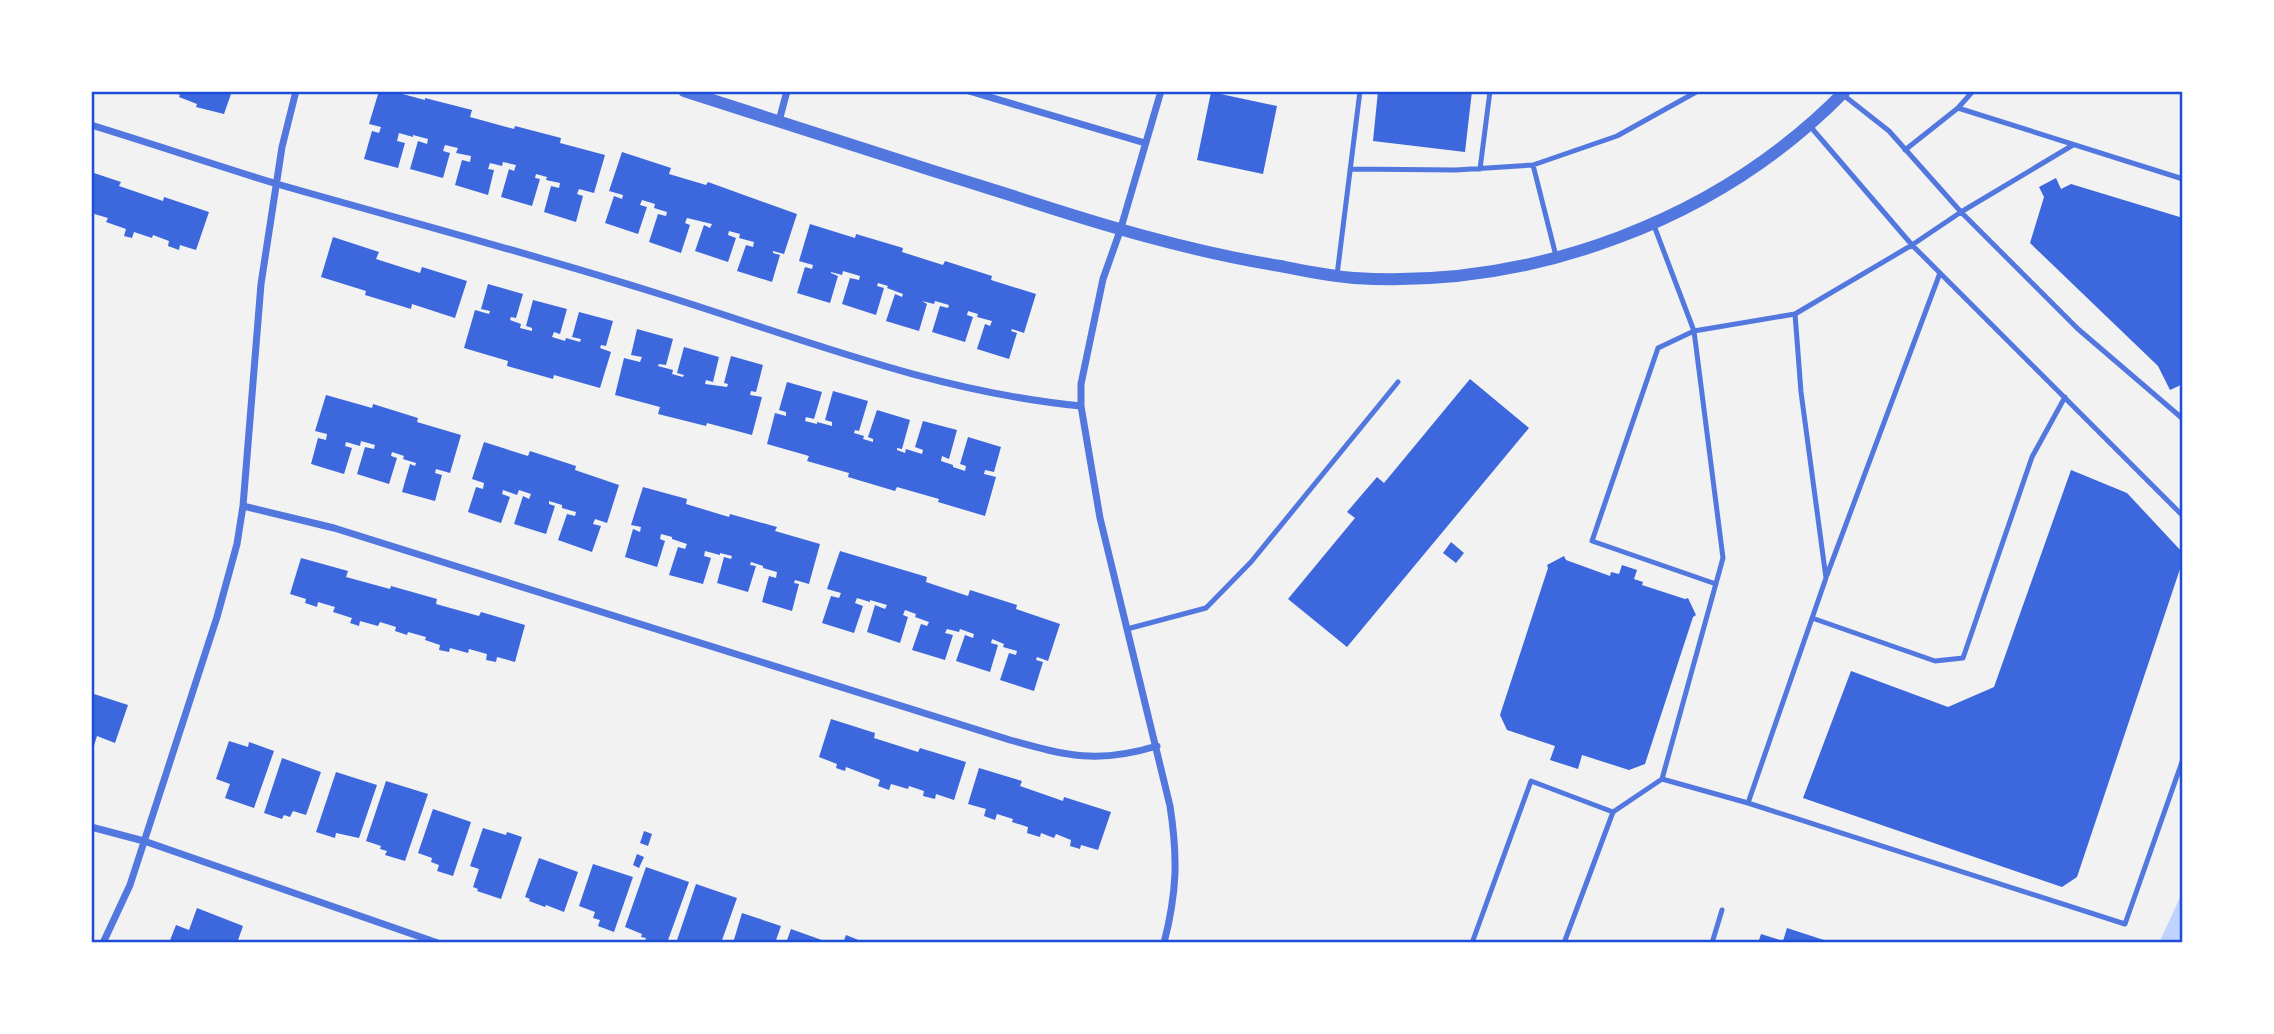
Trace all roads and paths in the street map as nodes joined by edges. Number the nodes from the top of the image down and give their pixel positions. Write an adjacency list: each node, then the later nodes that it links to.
1 (296, 91): 22 (street)
2 (684, 91): 12 (street)
3 (787, 91): 12 (street)
4 (969, 91): 15 (street)
5 (1161, 91): 15 (street)
6 (1360, 91): 19 (lane)
7 (1490, 91): 20 (lane)
8 (1698, 91): 18 (lane)
9 (1973, 91): 11 (lane)
10 (1843, 93): 14 (street); 17 (lane)
11 (1958, 108): 16 (lane); 17 (lane)
12 (779, 121): 25 (street)
13 (91, 125): 22 (street)
14 (1809, 125): 24 (street); 26 (lane)
15 (1145, 143): 25 (street)
16 (2073, 145): 21 (lane); 23 (lane)
17 (1905, 150): 23 (lane)
18 (1533, 165): 20 (lane); 27 (lane)
19 (1350, 169): 20 (lane); 29 (lane)
20 (1480, 169)
21 (2183, 179)
22 (277, 183): 34 (street); 36 (street)
23 (1961, 212): 26 (lane); 35 (lane)
24 (1653, 223): 27 (street); 31 (lane)
25 (1120, 231): 29 (street); 34 (street)
26 (1912, 245): 28 (lane); 30 (lane)
27 (1556, 256): 29 (street)
28 (1940, 274): 33 (lane); 38 (lane)
29 (1336, 276)
30 (1795, 314): 31 (lane); 38 (lane)
31 (1693, 331): 39 (lane); 39 (lane)
32 (1398, 382): 41 (lane)
33 (2065, 397): 37 (lane); 40 (lane)
34 (1081, 406): 41 (street)
35 (2183, 419)
36 (243, 506): 42 (street); 48 (street)
37 (2183, 516)
38 (1826, 578): 40 (lane)
39 (1716, 584): 44 (lane)
40 (1812, 618): 45 (lane)
41 (1127, 629): 42 (street)
42 (1157, 746): 53 (street)
43 (2183, 759): 45 (lane)
44 (1662, 779): 45 (lane); 46 (lane)
45 (1748, 803)
46 (1613, 812): 54 (lane); 55 (lane)
47 (91, 827): 48 (street)
48 (144, 841): 50 (street); 51 (street)
49 (1722, 910): 56 (lane)
50 (424, 941): 52 (street)
51 (103, 943)
52 (438, 943)
53 (1164, 943)
54 (1472, 943)
55 (1564, 943)
56 (1712, 943)

